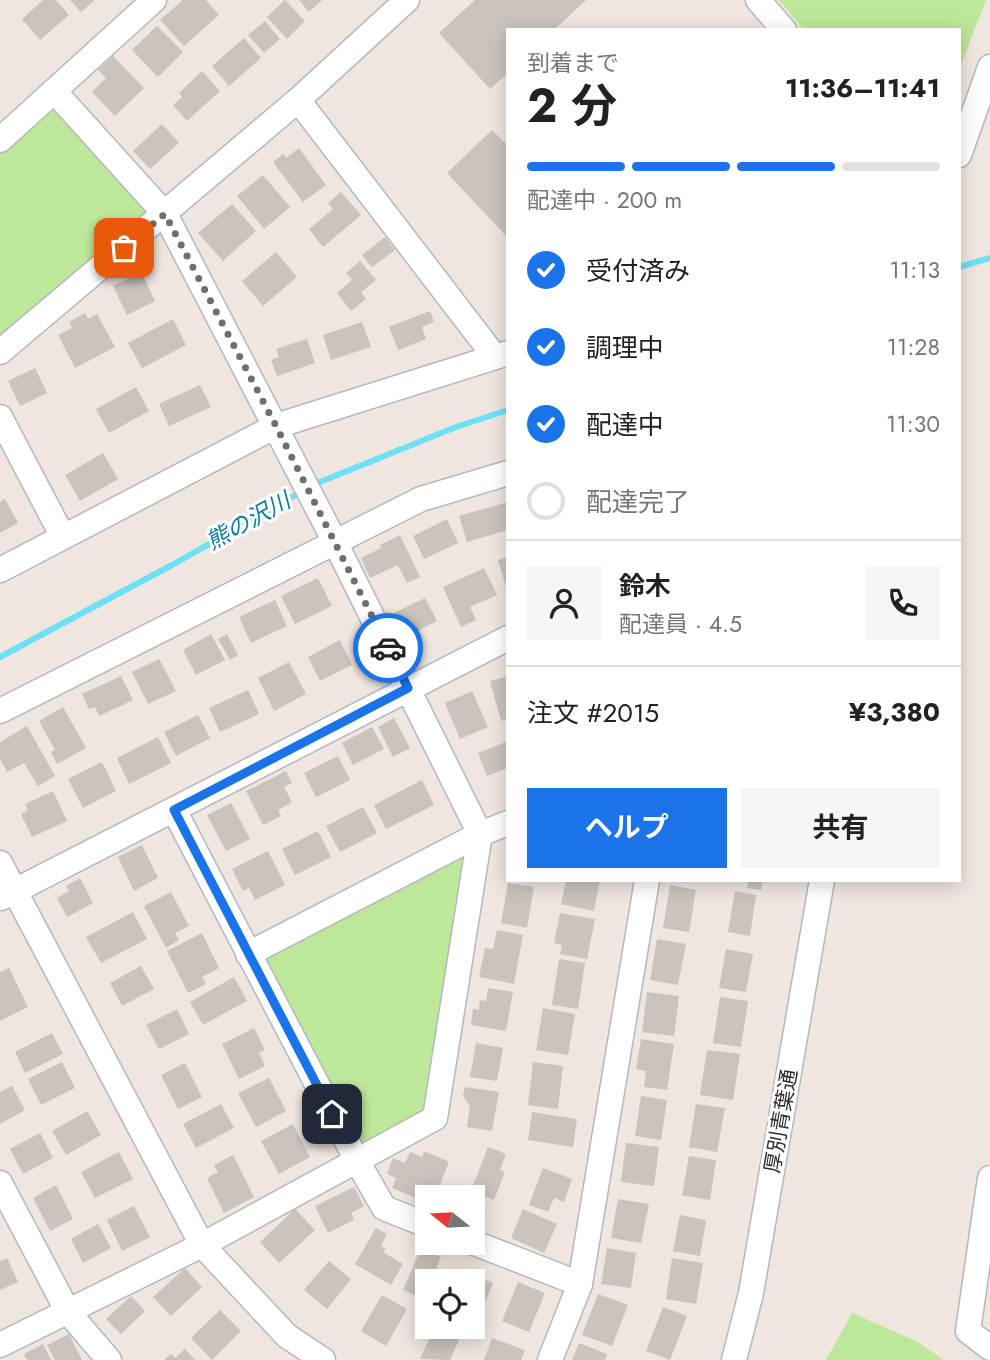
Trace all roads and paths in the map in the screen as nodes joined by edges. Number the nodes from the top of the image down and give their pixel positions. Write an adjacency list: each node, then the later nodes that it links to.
1 (154, 0): 6 (street)
2 (407, 0): 7 (street)
3 (758, 0): 4 (street)
4 (782, 28)
5 (990, 67): 9 (street)
6 (54, 90): 8 (street); 10 (street)
7 (298, 100): 10 (street); 12 (street)
8 (0, 140)
9 (961, 149)
10 (165, 214): 11 (street); 14 (street)
11 (0, 352)
12 (501, 355): 14 (street)
13 (0, 417): 16 (street)
14 (276, 426): 16 (street); 17 (street)
15 (506, 474): 17 (street)
16 (63, 537): 18 (street)
17 (335, 542): 20 (street); 21 (street)
18 (0, 570)
19 (506, 639): 20 (street)
20 (408, 688): 22 (street); 24 (street)
21 (0, 711)
22 (174, 810): 28 (street); 29 (street)
23 (506, 824): 24 (street)
24 (480, 834): 29 (street); 30 (street)
25 (0, 863): 28 (street)
26 (647, 882): 36 (street)
27 (822, 882): 43 (street, 厚別青葉通)
28 (7, 894): 34 (street)
29 (248, 954): 30 (street)
30 (356, 1159): 33 (street); 34 (street)
31 (990, 1178): 39 (street)
32 (0, 1183): 37 (street)
33 (415, 1220)
34 (202, 1245): 37 (street); 41 (street)
35 (485, 1247): 36 (street)
36 (580, 1284): 42 (street)
37 (68, 1312): 38 (street); 40 (street)
38 (0, 1345)
39 (990, 1348)
40 (109, 1360)
41 (323, 1360)
42 (550, 1360)
43 (734, 1360)

